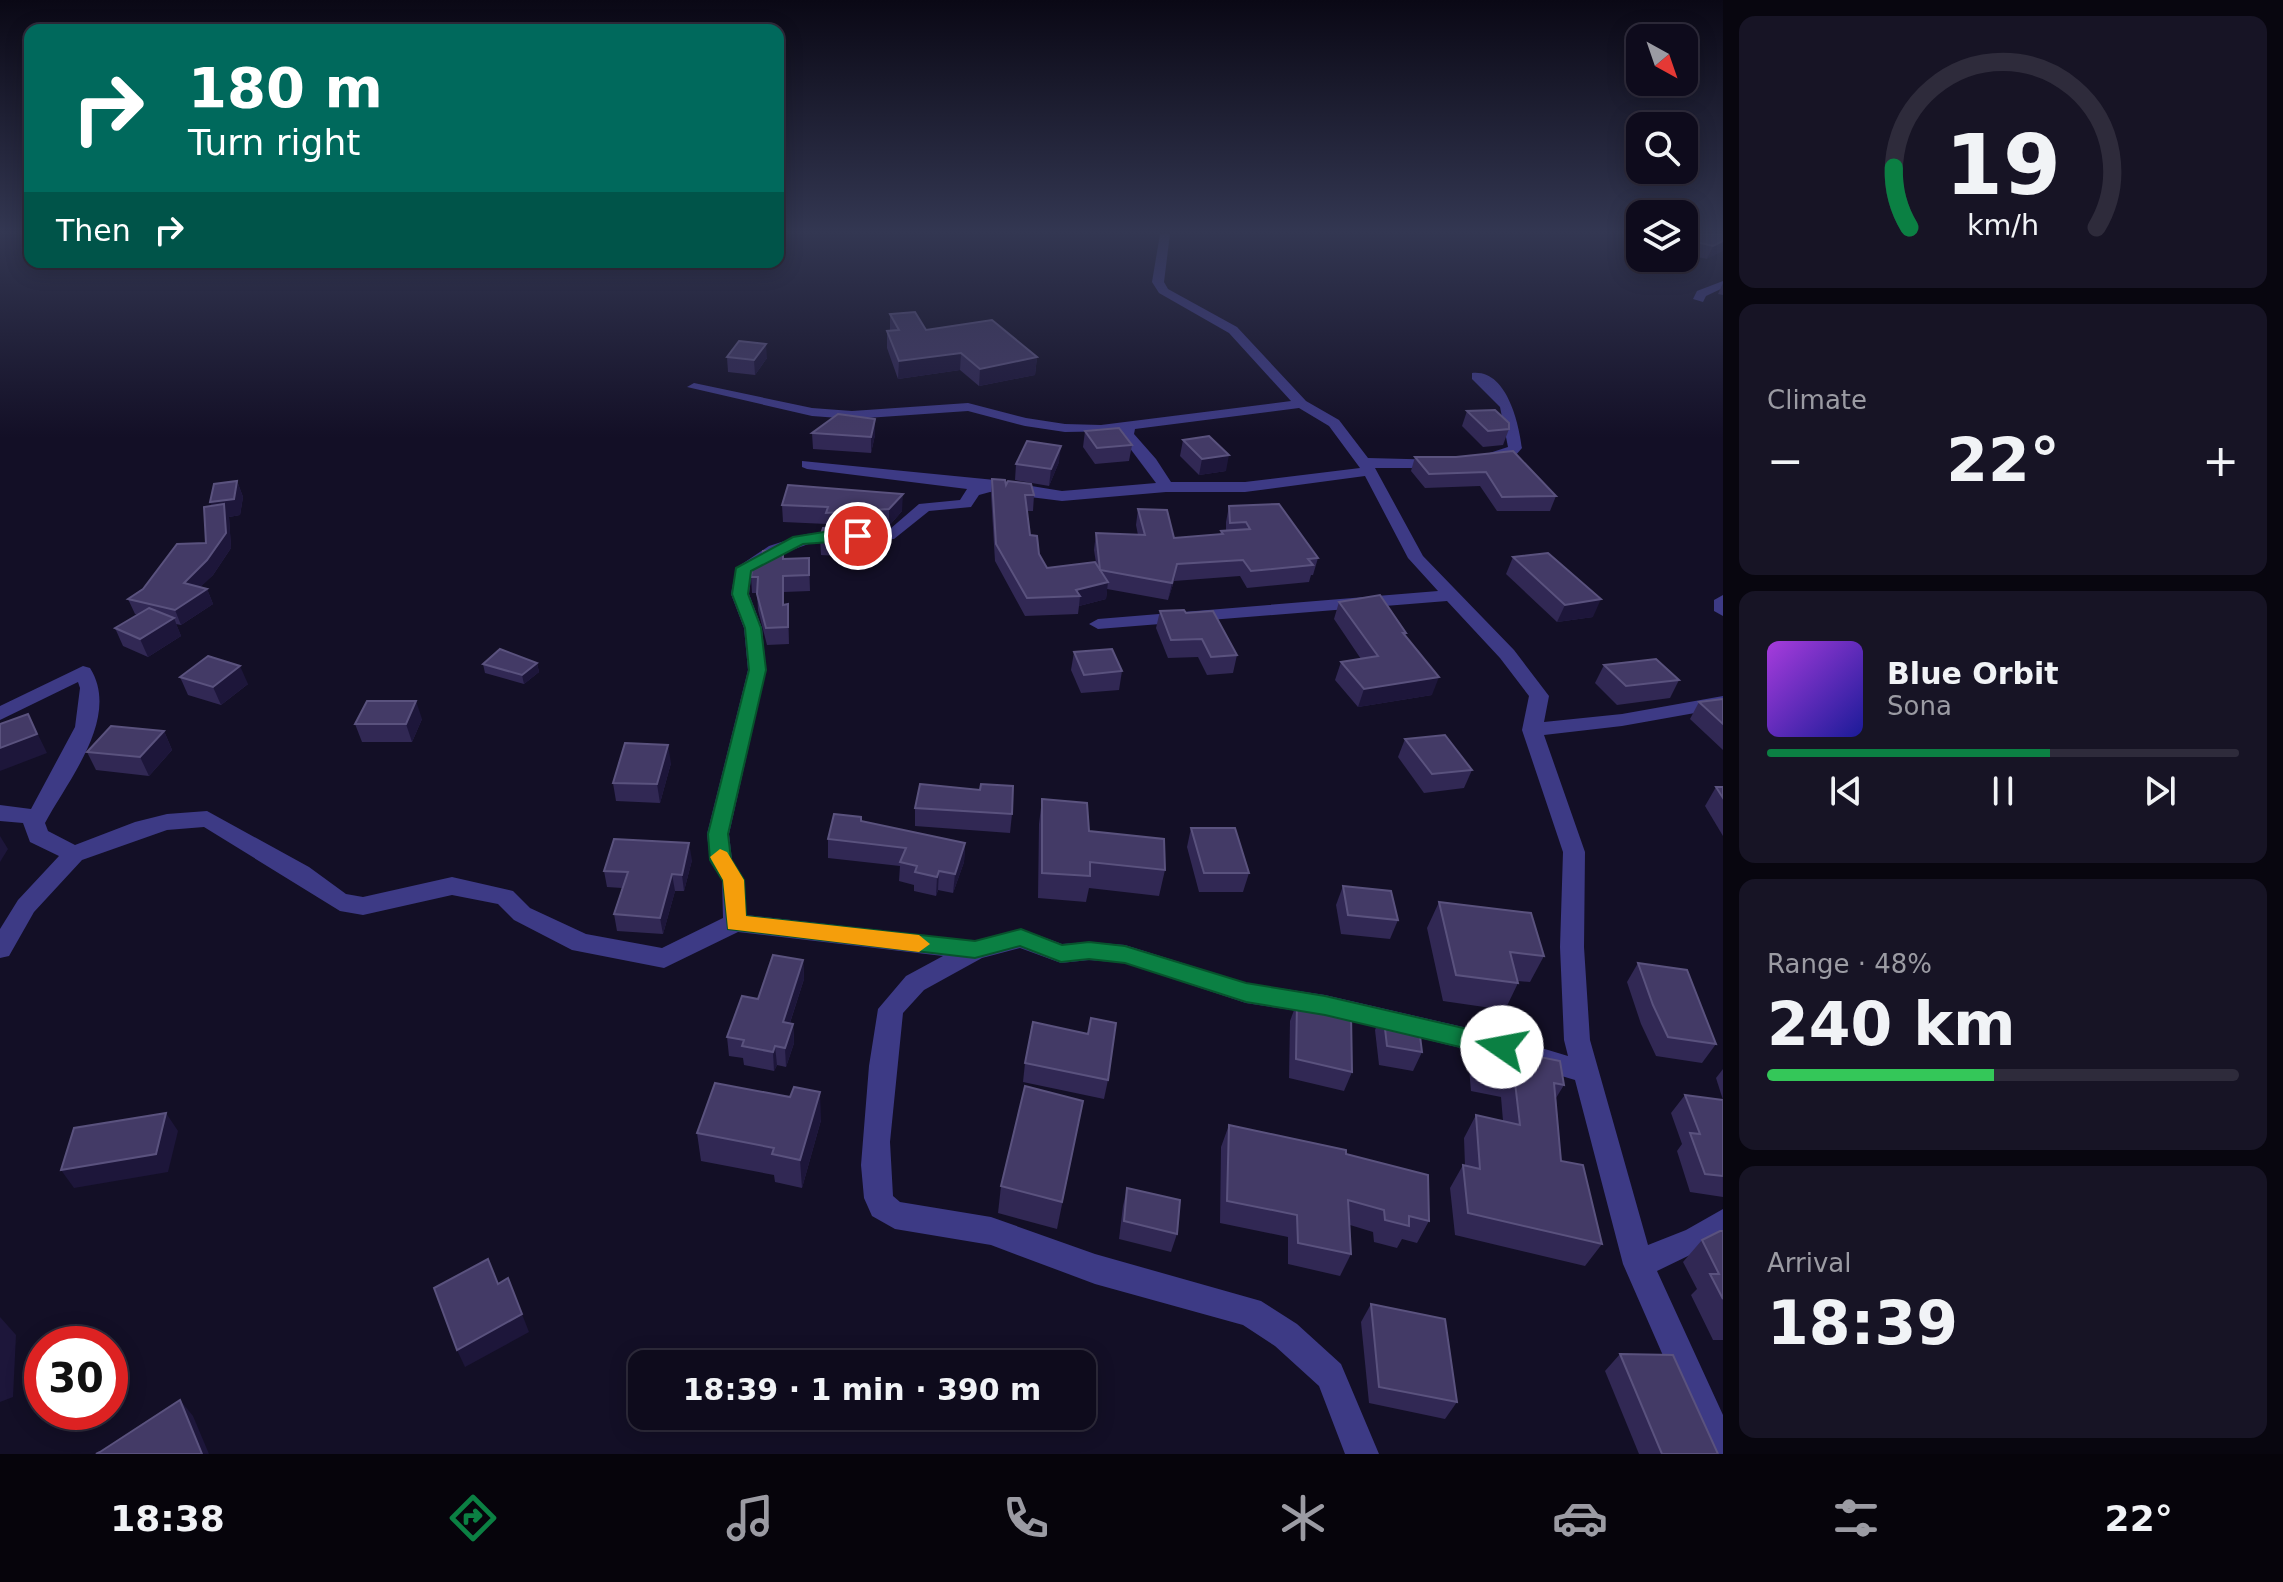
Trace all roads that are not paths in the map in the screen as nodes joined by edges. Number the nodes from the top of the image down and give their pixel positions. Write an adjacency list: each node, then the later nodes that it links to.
1 (1182, 302): 4 (street)
2 (1477, 376): 7 (street)
3 (694, 387): 5 (street)
4 (1301, 404): 5 (street); 7 (street)
5 (1128, 426): 9 (street)
6 (807, 464): 8 (street)
7 (1367, 467): 9 (street); 10 (street)
8 (995, 485): 9 (street); 20 (street)
9 (1166, 487)
10 (1452, 595): 13 (street); 16 (street)
11 (1723, 600): 12 (street)
12 (1723, 611)
13 (1098, 624)
14 (1723, 702): 16 (street)
15 (0, 714): 18 (street)
16 (1532, 730): 23 (street)
17 (0, 813): 18 (street)
18 (37, 817): 19 (street)
19 (74, 854): 20 (street); 21 (street)
20 (735, 923): 22 (street)
21 (0, 949)
22 (975, 950): 23 (street); 27 (street)
23 (1585, 1072): 25 (street)
24 (1723, 1223): 25 (street)
25 (1638, 1264): 26 (street)
26 (1723, 1453)
27 (1362, 1454)

